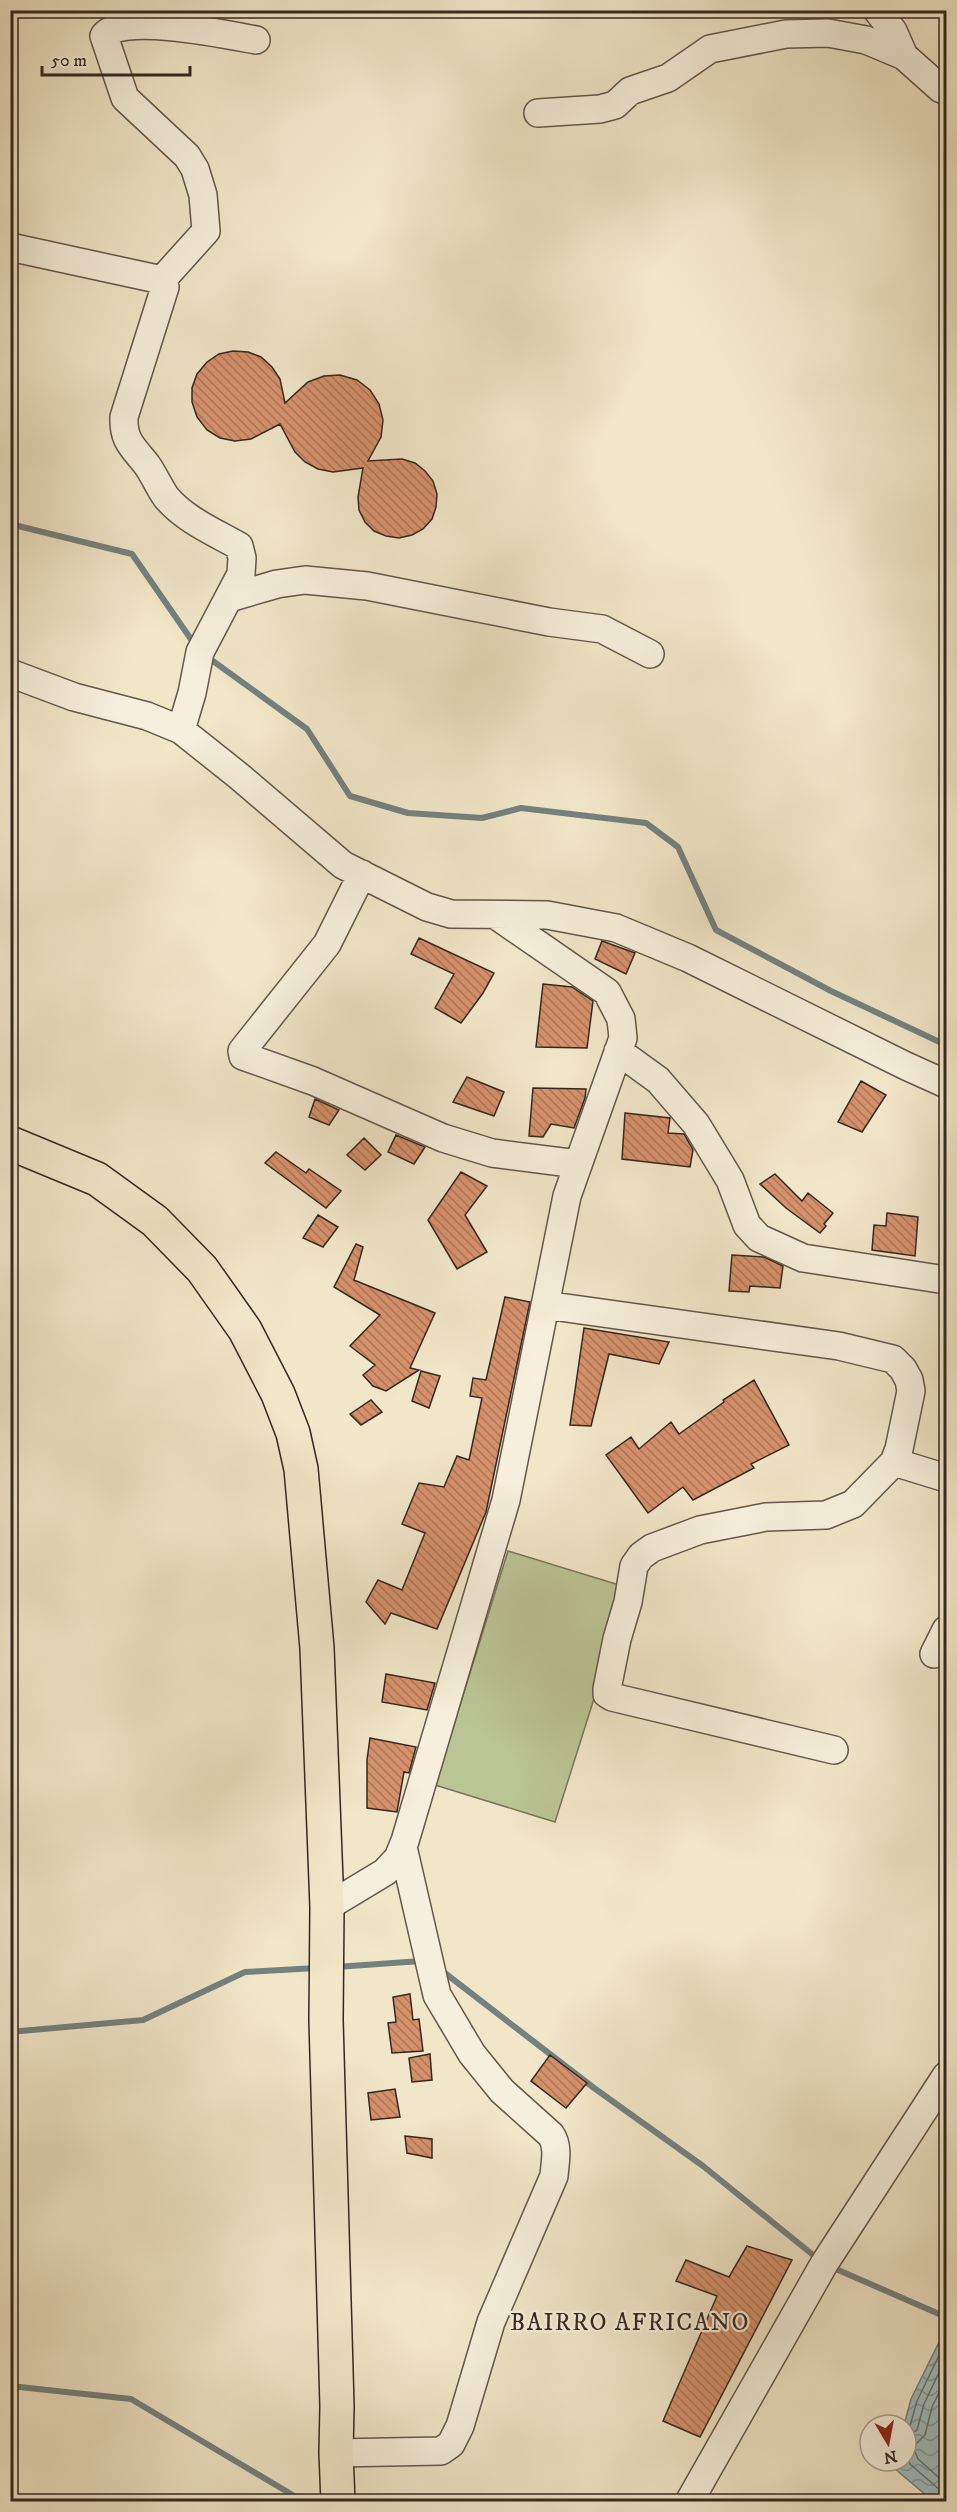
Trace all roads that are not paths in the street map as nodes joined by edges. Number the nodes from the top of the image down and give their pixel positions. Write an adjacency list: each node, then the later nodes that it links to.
1 (877, 10): 3 (street)
2 (256, 40): 7 (street)
3 (904, 56): 4 (street); 5 (street)
4 (946, 90)
5 (538, 113)
6 (10, 247): 7 (street)
7 (162, 279): 8 (street)
8 (229, 598): 9 (street); 11 (street)
9 (650, 654)
10 (10, 673): 11 (street)
11 (181, 730): 12 (street)
12 (362, 874): 13 (street); 17 (street)
13 (497, 916): 14 (street); 15 (street)
14 (618, 1051): 17 (street); 18 (street)
15 (946, 1084)
16 (10, 1143): 26 (main road)
17 (578, 1164): 19 (street)
18 (946, 1280)
19 (545, 1305): 20 (street); 25 (street)
20 (894, 1462): 21 (street); 24 (street)
21 (946, 1478)
22 (946, 1630): 23 (street)
23 (934, 1654)
24 (834, 1750)
25 (403, 1847): 26 (street); 28 (street)
26 (327, 1907): 28 (main road)
27 (946, 2076): 30 (street)
28 (336, 2453): 29 (main road)
29 (338, 2502)
30 (689, 2502)

